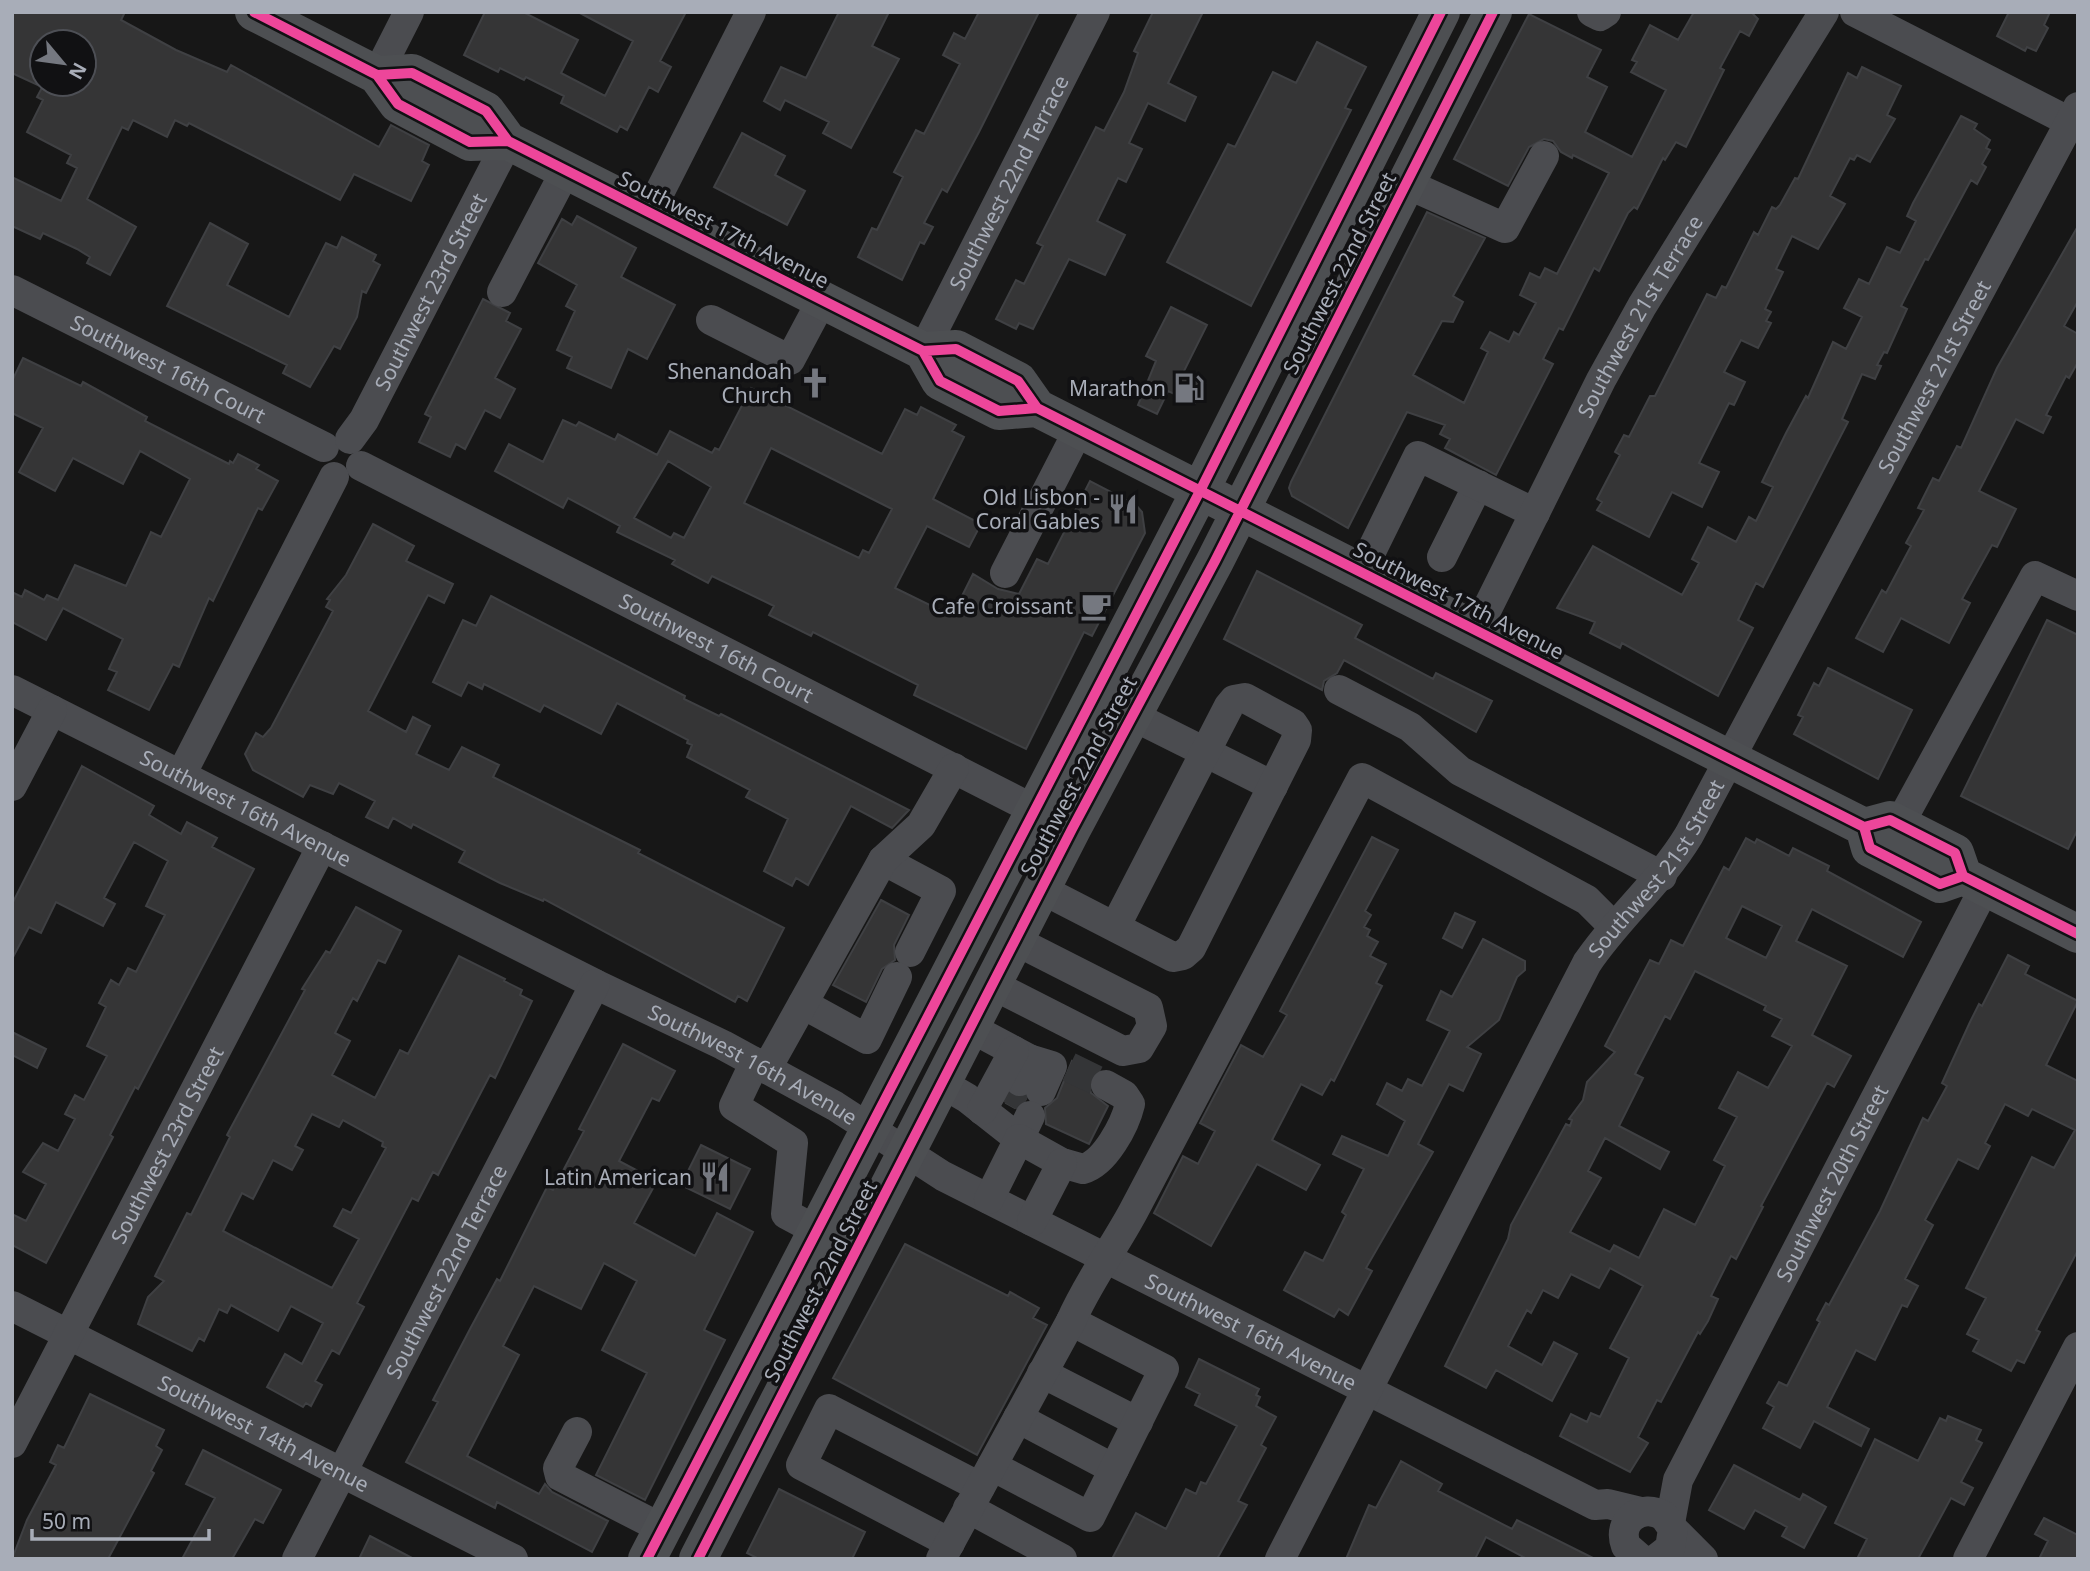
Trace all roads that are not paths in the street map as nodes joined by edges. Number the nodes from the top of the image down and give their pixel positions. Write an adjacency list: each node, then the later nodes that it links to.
1 (254, 12): 11 (main road)
2 (409, 12): 11 (street)
3 (751, 12): 17 (street)
4 (1095, 12): 22 (street, Southwest 22nd Terrace)
5 (1441, 12): 26 (main road, Southwest 22nd Street)
6 (1493, 12): 16 (main road, Southwest 22nd Street)
7 (1592, 12): 8 (street)
8 (1606, 12)
9 (1824, 12): 28 (street, Southwest 21st Terrace)
10 (1855, 12): 12 (street)
11 (377, 75): 13 (main road, Southwest 17th Avenue)
12 (2075, 118): 39 (street, Southwest 21st Street)
13 (508, 141): 15 (main road, Southwest 17th Avenue); 24 (street, Southwest 23rd Street)
14 (1544, 156): 16 (street)
15 (566, 170): 17 (main road, Southwest 17th Avenue); 19 (street)
16 (1406, 184): 27 (main road, Southwest 22nd Street)
17 (649, 213): 20 (main road, Southwest 17th Avenue)
18 (12, 290): 24 (street, Southwest 16th Court)
19 (502, 292)
20 (822, 300): 21 (street); 22 (main road, Southwest 17th Avenue)
21 (711, 320)
22 (923, 351): 23 (main road, Southwest 17th Avenue)
23 (1079, 429): 26 (main road, Southwest 17th Avenue); 31 (street)
24 (342, 457): 40 (street, Southwest 16th Court); 41 (street, Southwest 23rd Street)
25 (1478, 485): 28 (street); 29 (street); 30 (street)
26 (1200, 491): 27 (main road, Southwest 17th Avenue); 44 (main road, Southwest 22nd Street)
27 (1240, 512): 30 (main road, Southwest 17th Avenue); 37 (main road, Southwest 22nd Street)
28 (1535, 513): 33 (street, Southwest 21st Terrace)
29 (1442, 557)
30 (1360, 572): 33 (main road, Southwest 17th Avenue)
31 (1004, 573)
32 (2078, 596): 45 (street)
33 (1476, 631): 39 (main road, Southwest 17th Avenue)
34 (12, 690): 36 (street, Southwest 16th Avenue)
35 (1339, 690): 49 (street)
36 (52, 710): 41 (street, Southwest 16th Avenue); 42 (street)
37 (1131, 715): 38 (street); 46 (main road, Southwest 22nd Street)
38 (1204, 751): 43 (street); 43 (street); 53 (street)
39 (1732, 760): 45 (main road, Southwest 17th Avenue); 49 (street, Southwest 21st Street)
40 (954, 768): 44 (street, Southwest 16th Court); 48 (street)
41 (181, 775): 47 (street, Southwest 16th Avenue)
42 (12, 786)
43 (1273, 786): 53 (street)
44 (1034, 809): 46 (street, Southwest 16th Court); 64 (main road, Southwest 22nd Street)
45 (1881, 826): 50 (main road, Southwest 17th Avenue)
46 (1072, 829): 51 (main road, Southwest 22nd Street)
47 (322, 846): 56 (street, Southwest 16th Avenue); 74 (street, Southwest 23rd Street)
48 (883, 860): 58 (street); 58 (street)
49 (1662, 876): 52 (street, Southwest 21st Street)
50 (1974, 882): 54 (main road); 85 (street, Southwest 20th Street)
51 (1041, 889): 53 (street); 55 (main road, Southwest 22nd Street)
52 (1614, 926): 71 (street); 77 (street, Southwest 21st Street)
53 (1115, 927)
54 (2078, 934)
55 (1016, 941): 57 (main road, Southwest 22nd Street); 57 (street)
56 (595, 984): 60 (street, Southwest 16th Avenue); 83 (street, Southwest 22nd Terrace)
57 (993, 985): 59 (main road, Southwest 22nd Street)
58 (803, 1004): 60 (street)
59 (971, 1028): 61 (main road, Southwest 22nd Street); 63 (street)
60 (761, 1065): 64 (street, Southwest 16th Avenue); 69 (street)
61 (943, 1084): 63 (street); 65 (main road, Southwest 22nd Street)
62 (1106, 1085): 66 (street)
63 (1024, 1092): 66 (street); 67 (street)
64 (869, 1128): 65 (street, Southwest 16th Avenue); 69 (main road, Southwest 22nd Street)
65 (907, 1154): 67 (street, Southwest 16th Avenue); 70 (main road, Southwest 22nd Street)
66 (1062, 1163): 68 (street)
67 (989, 1199): 68 (street, Southwest 16th Avenue)
68 (1032, 1221): 71 (street, Southwest 16th Avenue)
69 (816, 1231): 70 (street); 86 (main road, Southwest 22nd Street)
70 (857, 1252): 90 (main road, Southwest 22nd Street)
71 (1107, 1259): 73 (street); 77 (street, Southwest 16th Avenue)
72 (12, 1307): 74 (street, Southwest 14th Avenue)
73 (1071, 1321): 76 (street); 79 (street)
74 (68, 1334): 81 (street, Southwest 23rd Street); 83 (street, Southwest 14th Avenue)
75 (2078, 1347): 95 (street)
76 (1042, 1373): 78 (street); 79 (street)
77 (1367, 1390): 85 (street, Southwest 16th Avenue); 92 (street, Southwest 21st Street)
78 (1018, 1418): 82 (street); 84 (street)
79 (1138, 1422): 82 (street)
80 (577, 1432): 86 (street)
81 (12, 1443)
82 (1114, 1469): 84 (street)
83 (342, 1471): 88 (street, Southwest 14th Avenue); 89 (street, Southwest 22nd Terrace)
84 (980, 1487): 87 (street); 87 (street); 91 (street)
85 (1646, 1539): 93 (street); 94 (street, Southwest 16th Avenue)
86 (655, 1544)
87 (946, 1554)
88 (508, 1558)
89 (297, 1559)
90 (698, 1559)
91 (1062, 1559)
92 (1280, 1559)
93 (1692, 1559)
94 (1703, 1559)
95 (1968, 1559)

